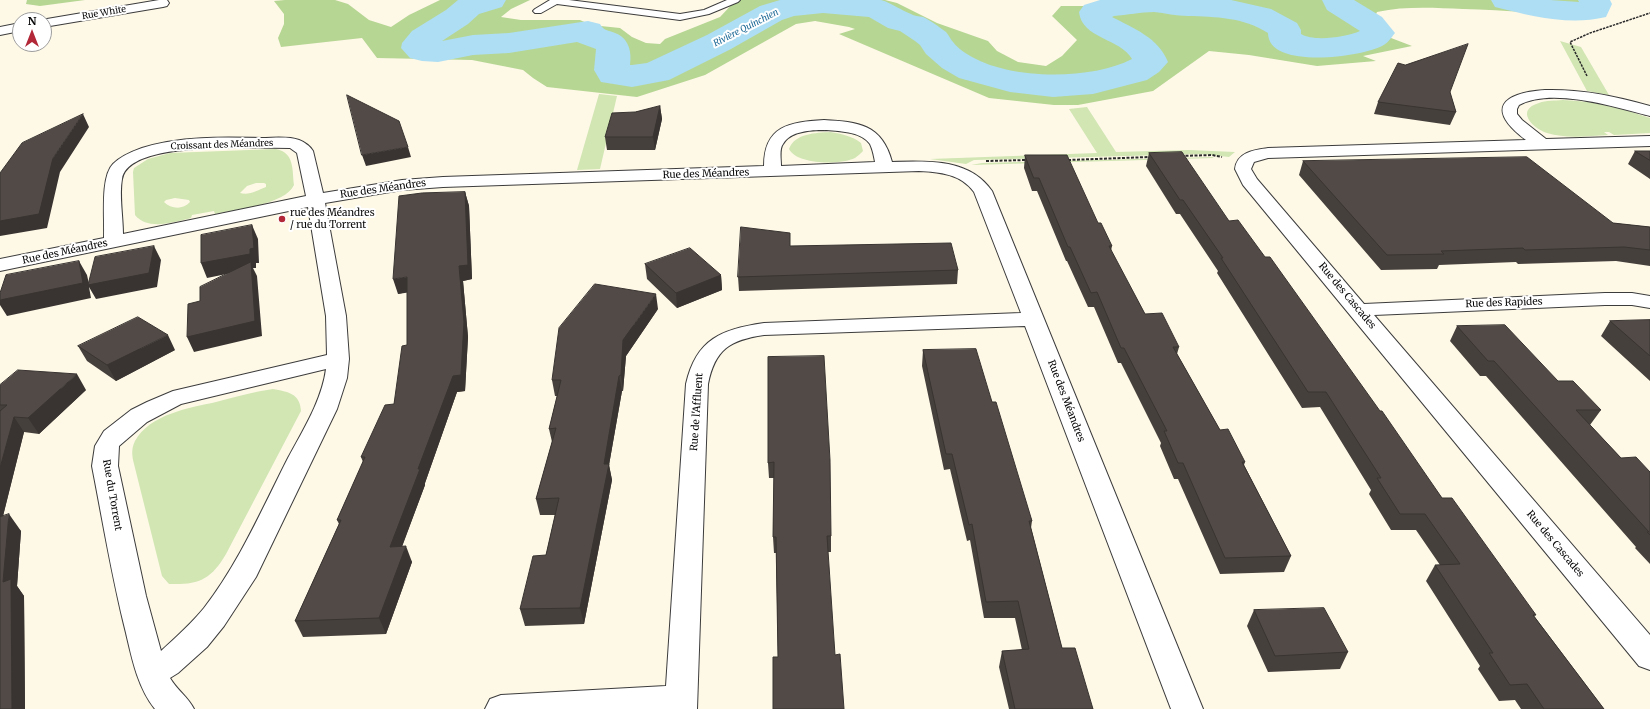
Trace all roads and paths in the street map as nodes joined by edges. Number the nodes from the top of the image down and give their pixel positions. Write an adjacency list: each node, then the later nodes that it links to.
1 (735, 0): 2 (lane)
2 (555, 1): 4 (lane)
3 (163, 3): 6 (street, Rue White)
4 (538, 11)
5 (1650, 13): 9 (path)
6 (52, 22)
7 (12, 29): 8 (street)
8 (0, 31)
9 (1589, 79)
10 (1650, 111): 12 (street)
11 (1650, 140): 12 (street, Rue des Cascades)
12 (1542, 144): 25 (street, Rue des Cascades)
13 (1151, 157): 17 (path)
14 (1174, 157): 15 (path)
15 (1226, 158)
16 (1028, 160): 18 (path)
17 (1067, 160)
18 (981, 161)
19 (885, 167): 20 (street, Rue des Méandres); 20 (street); 26 (street, Rue des Méandres)
20 (773, 172): 21 (street, Rue des Méandres)
21 (316, 200): 22 (street, Rue des Méandres); 22 (street, Croissant des Méandres); 27 (street)
22 (113, 242): 23 (street, Rue des Méandres)
23 (0, 265)
24 (1650, 302): 25 (street, Rue des Rapides)
25 (1358, 310): 28 (street, Rue des Cascades)
26 (1034, 319): 30 (street, Rue de l'Affluent); 33 (street, Rue des Méandres)
27 (338, 359): 29 (street); 29 (street, Rue du Torrent)
28 (1650, 657)
29 (152, 672): 31 (street, Rue du Torrent)
30 (682, 704): 32 (street)
31 (178, 709)
32 (501, 709)
33 (1187, 709)

